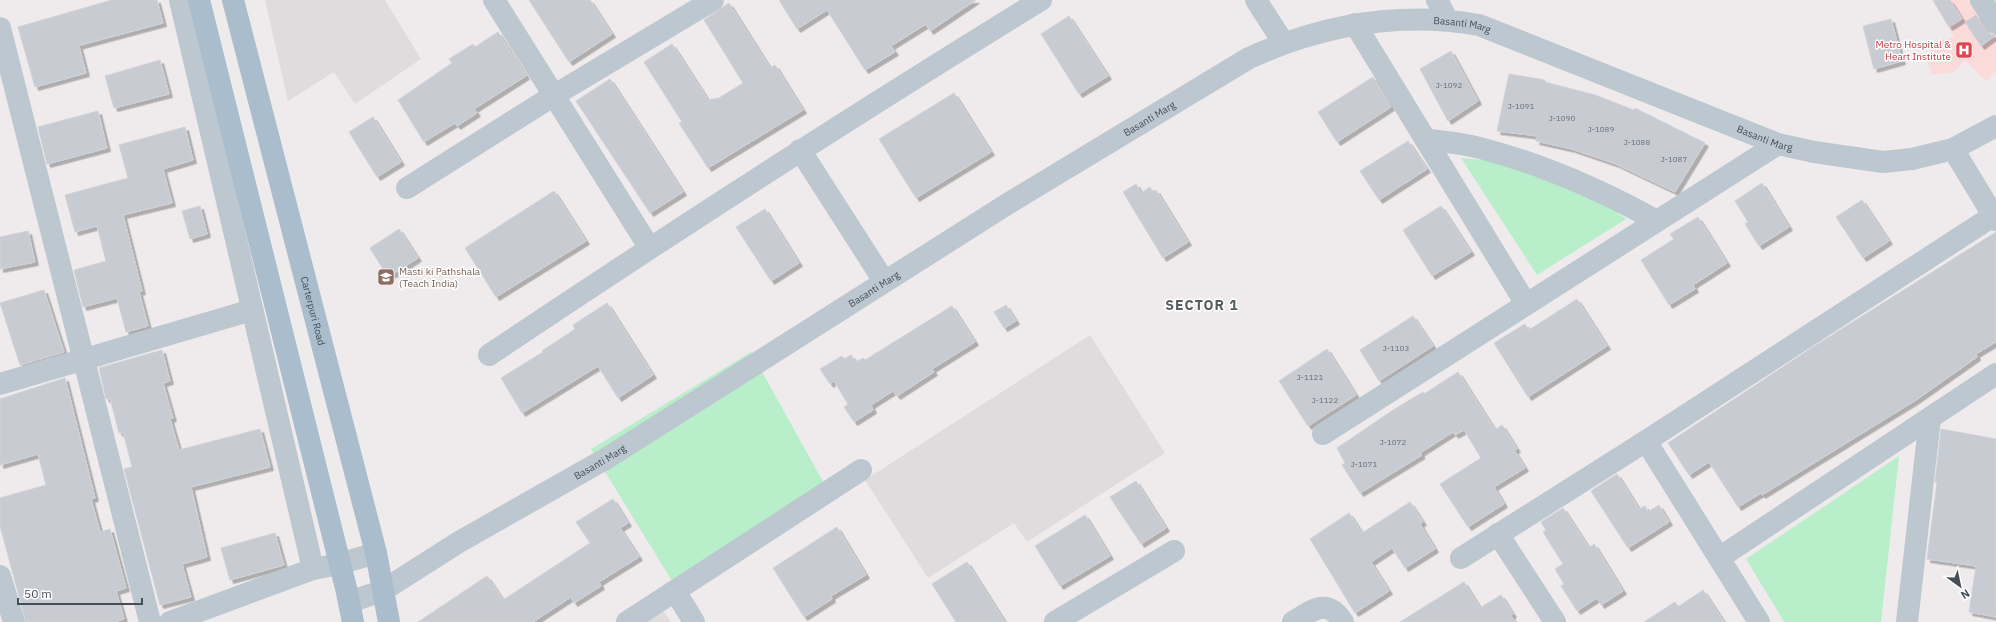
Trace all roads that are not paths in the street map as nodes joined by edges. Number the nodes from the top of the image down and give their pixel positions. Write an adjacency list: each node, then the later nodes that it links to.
1 (180, 0): 27 (street)
2 (199, 0): 41 (main road)
3 (234, 0): 38 (main road, Carterpuri Road)
4 (494, 0): 15 (street)
5 (1040, 0): 20 (street)
6 (1256, 0): 14 (street)
7 (1437, 0): 10 (street)
8 (1981, 0): 11 (street)
9 (704, 2): 15 (street)
10 (1447, 19): 12 (street, Basanti Marg); 18 (street, Basanti Marg)
11 (1996, 23)
12 (1355, 24): 14 (street, Basanti Marg); 17 (street)
13 (0, 28): 29 (street)
14 (1283, 42): 25 (street, Basanti Marg)
15 (553, 96): 21 (street); 24 (street)
16 (1996, 126): 19 (street, Basanti Marg)
17 (1426, 139): 23 (street); 26 (street)
18 (1778, 144): 19 (street, Basanti Marg); 23 (street)
19 (1953, 149): 22 (street)
20 (800, 150): 24 (street); 25 (street)
21 (407, 188)
22 (1995, 218): 34 (street)
23 (1657, 221): 26 (street)
24 (649, 248): 28 (street)
25 (884, 282): 44 (street, Basanti Marg)
26 (1526, 304): 33 (street)
27 (252, 310): 29 (street); 42 (street)
28 (489, 355)
29 (84, 359): 31 (street); 48 (street)
30 (1996, 374): 32 (street)
31 (0, 384)
32 (1930, 418): 40 (street); 58 (street)
33 (1323, 434)
34 (1646, 441): 36 (street); 40 (street)
35 (861, 470): 45 (street)
36 (1498, 534): 39 (street); 56 (street)
37 (1174, 551): 53 (street)
38 (376, 553): 41 (street); 44 (main road, Carterpuri Road)
39 (1461, 558)
40 (1719, 558): 57 (street)
41 (339, 564): 42 (street); 46 (main road)
42 (313, 569): 49 (street)
43 (0, 576): 47 (street)
44 (382, 591): 46 (street, Basanti Marg); 50 (main road, Carterpuri Road)
45 (675, 591): 51 (street); 52 (street)
46 (351, 612)
47 (14, 622)
48 (150, 622)
49 (170, 622)
50 (389, 622)
51 (627, 622)
52 (694, 622)
53 (1055, 622)
54 (1293, 622): 55 (street)
55 (1343, 622)
56 (1555, 622)
57 (1759, 622)
58 (1907, 622)

